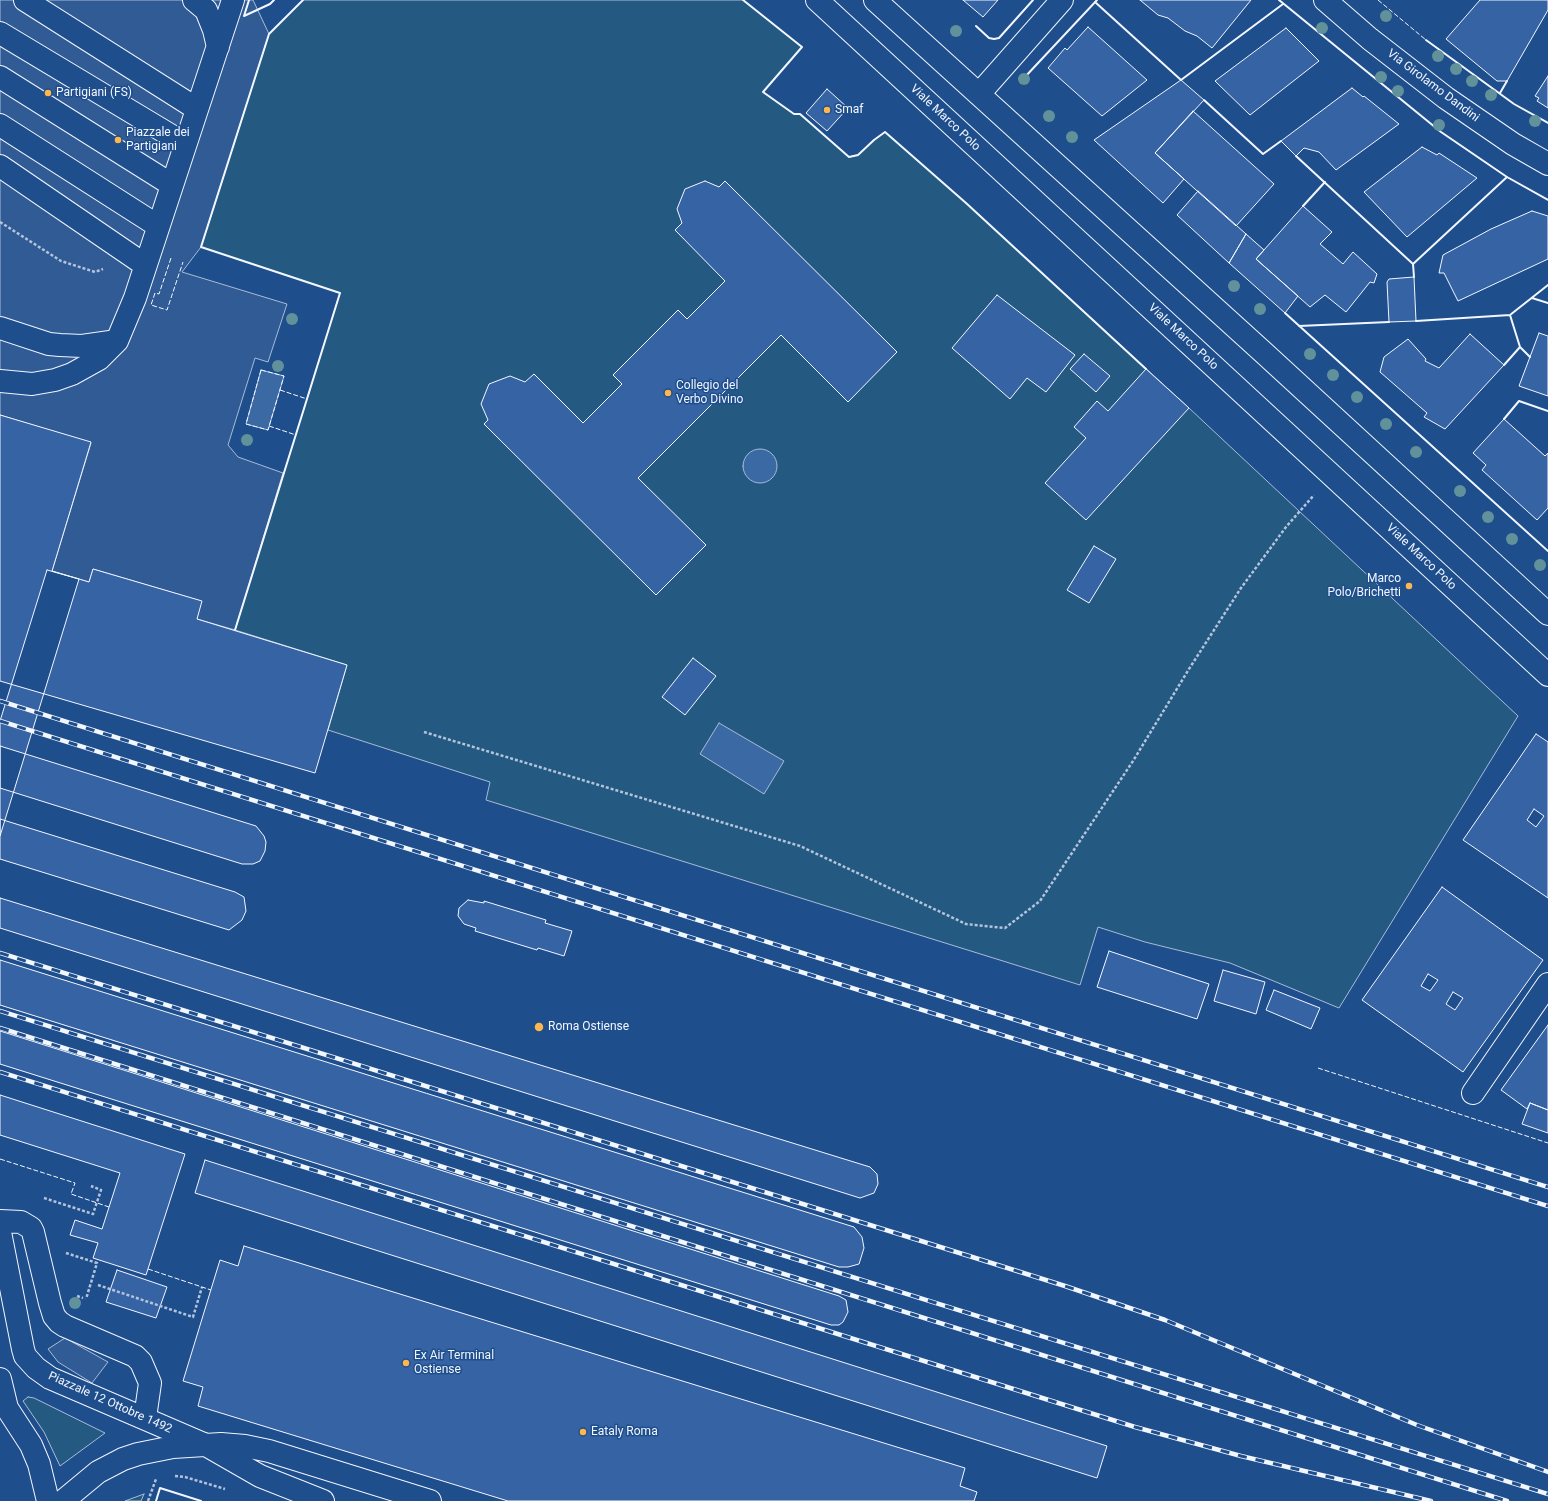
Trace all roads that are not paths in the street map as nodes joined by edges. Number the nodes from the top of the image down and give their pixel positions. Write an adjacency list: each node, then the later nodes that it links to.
1 (25, 0): 12 (street)
2 (194, 0): 9 (street)
3 (234, 0): 9 (street)
4 (817, 0): 24 (street, Viale Marco Polo)
5 (875, 0): 11 (street)
6 (1062, 0): 11 (street)
7 (1325, 0): 15 (street, Via Girolamo Dandini)
8 (0, 33): 14 (street)
9 (218, 47): 12 (street)
10 (0, 77): 17 (street)
11 (979, 94): 23 (street)
12 (197, 109): 14 (street)
13 (0, 125): 18 (street)
14 (185, 144): 17 (street)
15 (1548, 164)
16 (0, 166): 19 (street)
17 (172, 185): 18 (street)
18 (158, 226): 19 (street)
19 (145, 265): 21 (street)
20 (0, 328): 21 (street)
21 (117, 341): 22 (street)
22 (0, 381)
23 (1548, 614)
24 (1548, 675)
25 (1548, 984): 26 (street)
26 (1473, 1093)
27 (0, 1221): 31 (street)
28 (0, 1232): 31 (street, Piazzale 12 Ottobre 1492)
29 (0, 1379): 30 (street)
30 (3, 1407): 33 (street)
31 (145, 1418): 32 (street, Piazzale 12 Ottobre 1492)
32 (206, 1445): 34 (street, Piazzale 12 Ottobre 1492); 35 (street, Piazzale 12 Ottobre 1492); 36 (street, Piazzale 12 Ottobre 1492)
33 (48, 1501)
34 (63, 1501)
35 (323, 1501)
36 (430, 1501)

